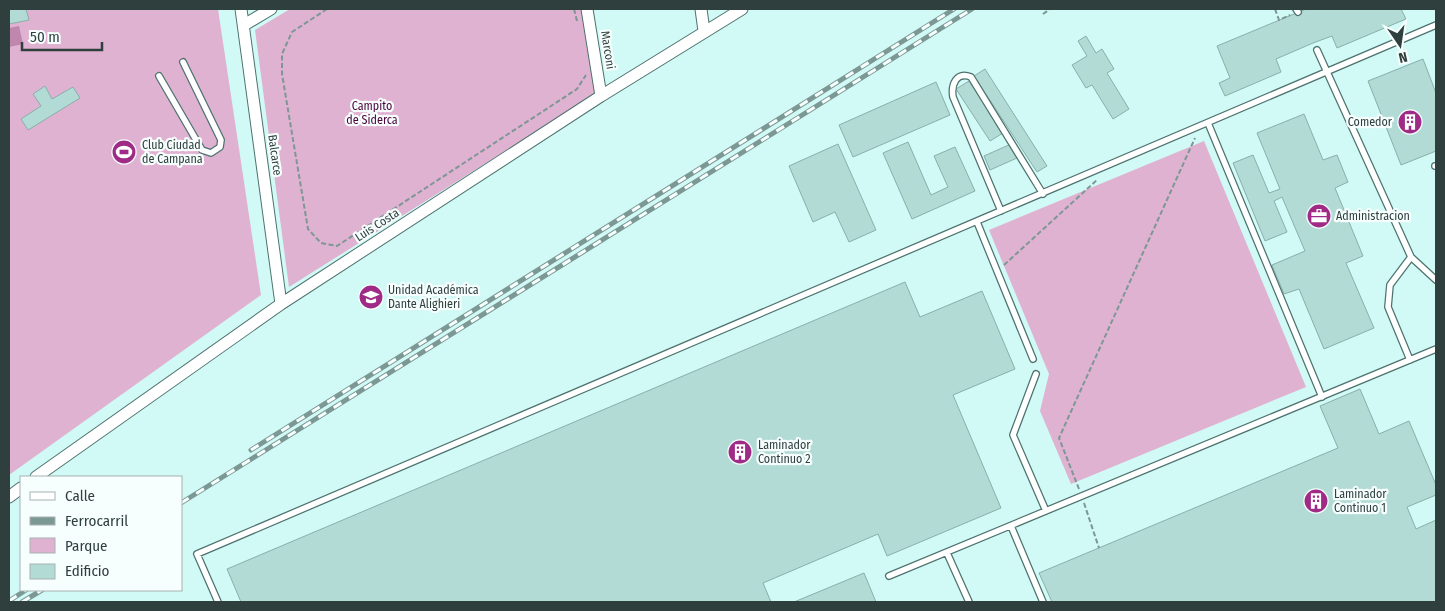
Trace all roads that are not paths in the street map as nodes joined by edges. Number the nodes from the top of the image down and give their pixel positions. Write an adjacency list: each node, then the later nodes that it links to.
1 (241, 9): 6 (street, Balcarce)
2 (271, 9): 6 (street)
3 (587, 9): 13 (street, Marconi)
4 (701, 9): 8 (street)
5 (742, 9): 8 (street, Luis Costa)
6 (244, 25): 20 (street, Balcarce)
7 (1436, 25): 11 (lane)
8 (704, 31): 13 (street, Luis Costa)
9 (1318, 50): 11 (lane)
10 (183, 62): 12 (lane)
11 (1327, 70): 14 (lane); 18 (lane)
12 (159, 76)
13 (601, 96): 20 (street, Luis Costa)
14 (1208, 123): 15 (lane); 25 (lane)
15 (1043, 194): 16 (lane); 16 (lane)
16 (1001, 211): 17 (lane)
17 (977, 222): 22 (lane); 33 (lane)
18 (1411, 258): 19 (lane); 23 (lane)
19 (1436, 280)
20 (281, 304): 26 (street, Luis Costa)
21 (1436, 349): 23 (lane)
22 (1033, 359)
23 (1410, 360): 25 (lane)
24 (1036, 374): 29 (lane)
25 (1322, 397): 29 (lane)
26 (37, 476)
27 (20, 489): 28 (street)
28 (9, 497)
29 (1046, 511): 30 (lane)
30 (1011, 526): 31 (lane); 35 (lane)
31 (947, 552): 32 (lane); 34 (lane)
32 (889, 576)
33 (218, 602)
34 (969, 602)
35 (1043, 602)

